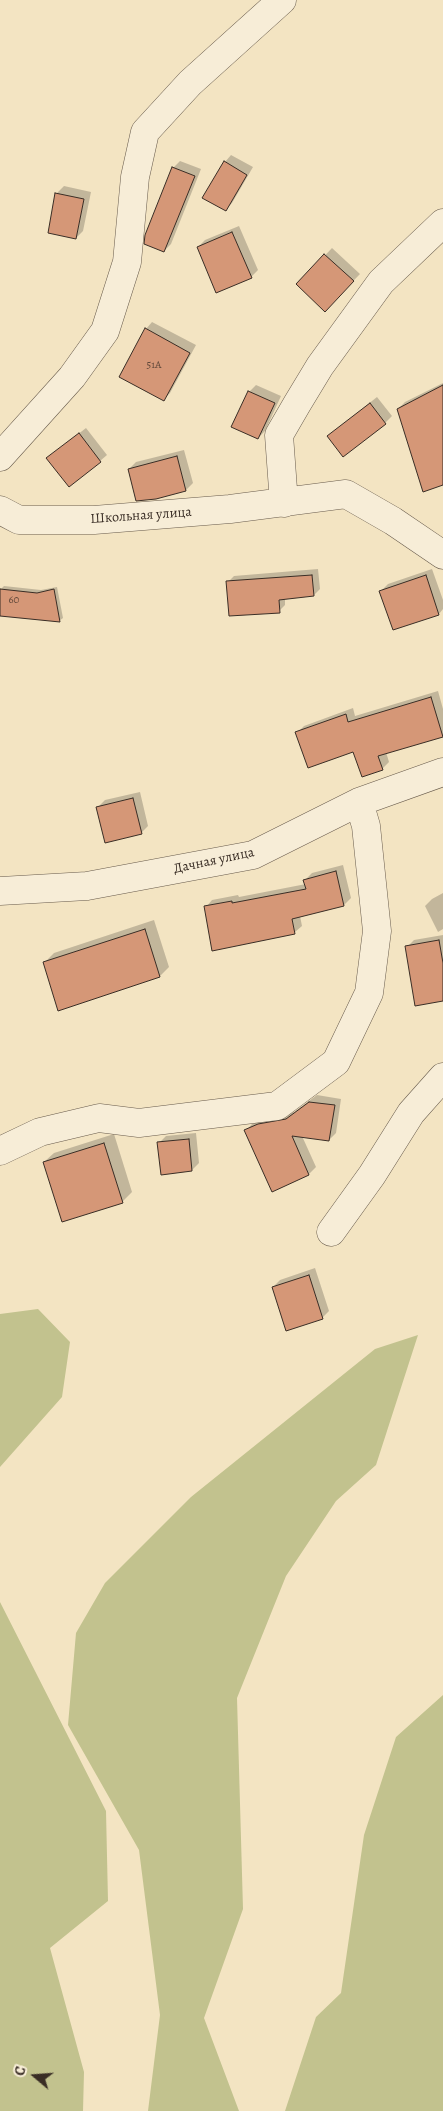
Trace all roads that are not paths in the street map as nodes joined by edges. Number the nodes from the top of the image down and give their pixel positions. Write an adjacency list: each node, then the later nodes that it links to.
1 (282, 0): 3 (street)
2 (443, 223): 4 (street)
3 (0, 457)
4 (284, 503): 5 (street, Школьная улица); 6 (street, Школьная улица)
5 (0, 510)
6 (443, 555)
7 (443, 772): 8 (street, Дачная улица)
8 (359, 802): 9 (street, Дачная улица); 11 (street)
9 (0, 891)
10 (443, 1077): 12 (street)
11 (0, 1151)
12 (331, 1232)

